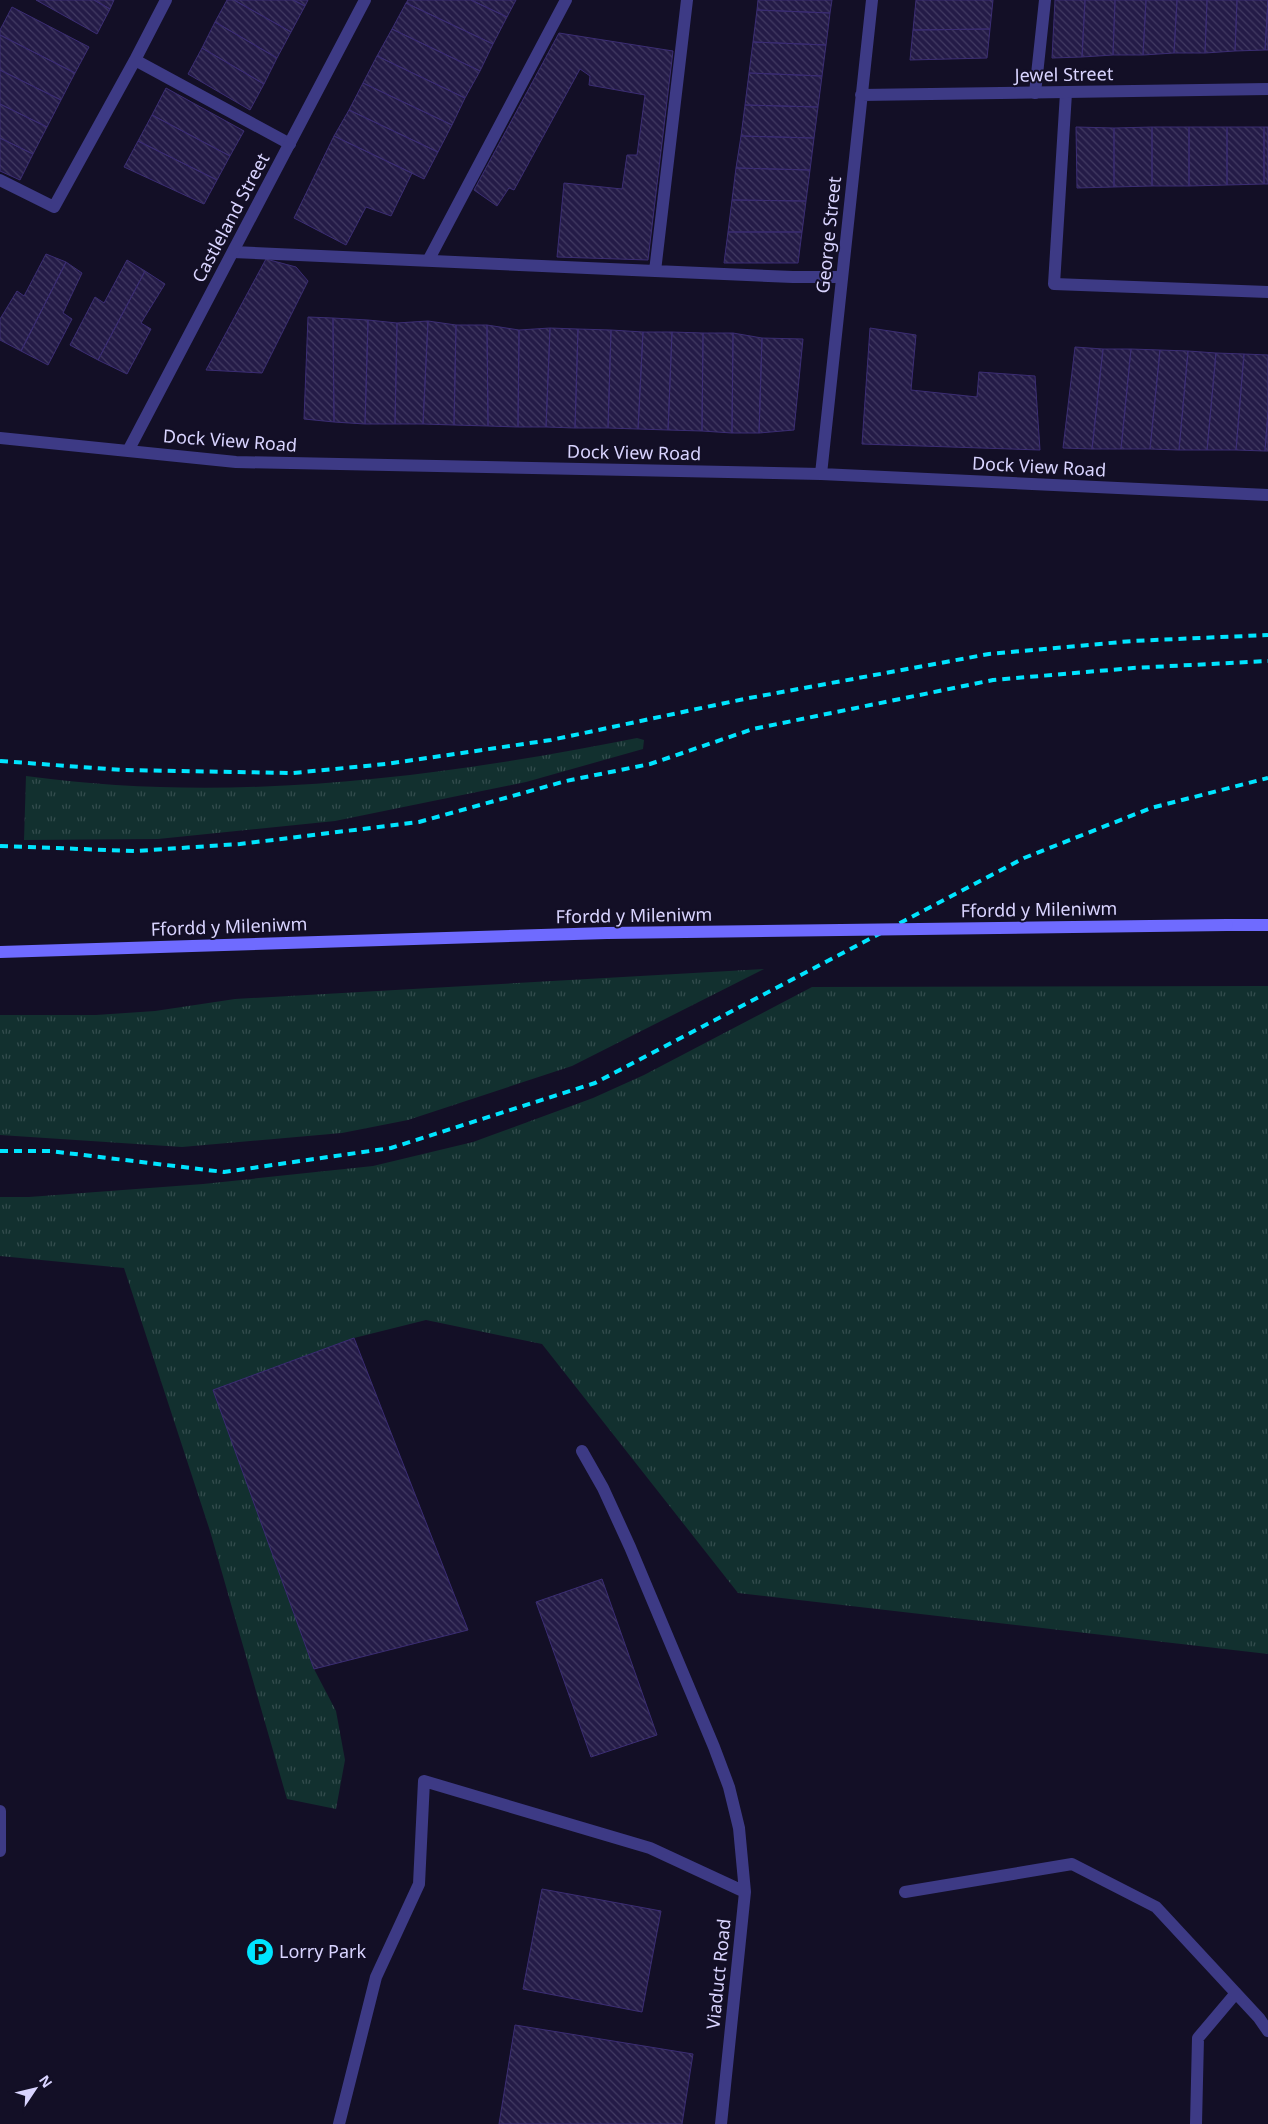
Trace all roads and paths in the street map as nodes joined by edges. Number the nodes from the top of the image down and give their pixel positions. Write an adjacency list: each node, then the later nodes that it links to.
1 (166, 0): 7 (street)
2 (365, 0): 12 (street, Castleland Street)
3 (566, 0): 15 (street)
4 (687, 0): 16 (street)
5 (872, 0): 11 (street, George Street)
6 (1045, 0): 10 (street)
7 (135, 60): 12 (street); 13 (street)
8 (1268, 89): 9 (street, Jewel Street)
9 (1066, 93): 10 (street, Jewel Street); 18 (street)
10 (1035, 94): 11 (street, Jewel Street)
11 (861, 95): 17 (street, George Street)
12 (290, 144): 14 (street, Castleland Street)
13 (0, 180)
14 (233, 252): 15 (street); 20 (street, Castleland Street)
15 (429, 259): 16 (street)
16 (655, 271): 17 (street)
17 (842, 277): 21 (street, George Street)
18 (1268, 292)
19 (0, 438): 20 (street, Dock View Road)
20 (128, 451): 21 (street, Dock View Road)
21 (821, 474): 22 (street, Dock View Road)
22 (1268, 495)
23 (1268, 925): 24 (street, Ffordd y Mileniwm, bridge)
24 (0, 952)
25 (582, 1450): 28 (street, Viaduct Road)
26 (0, 1811): 27 (street)
27 (0, 1851)
28 (745, 1892): 32 (street); 33 (street, Viaduct Road)
29 (905, 1892): 30 (street)
30 (1236, 1993): 31 (street); 34 (street)
31 (1268, 2031)
32 (339, 2124)
33 (721, 2124)
34 (1196, 2124)

